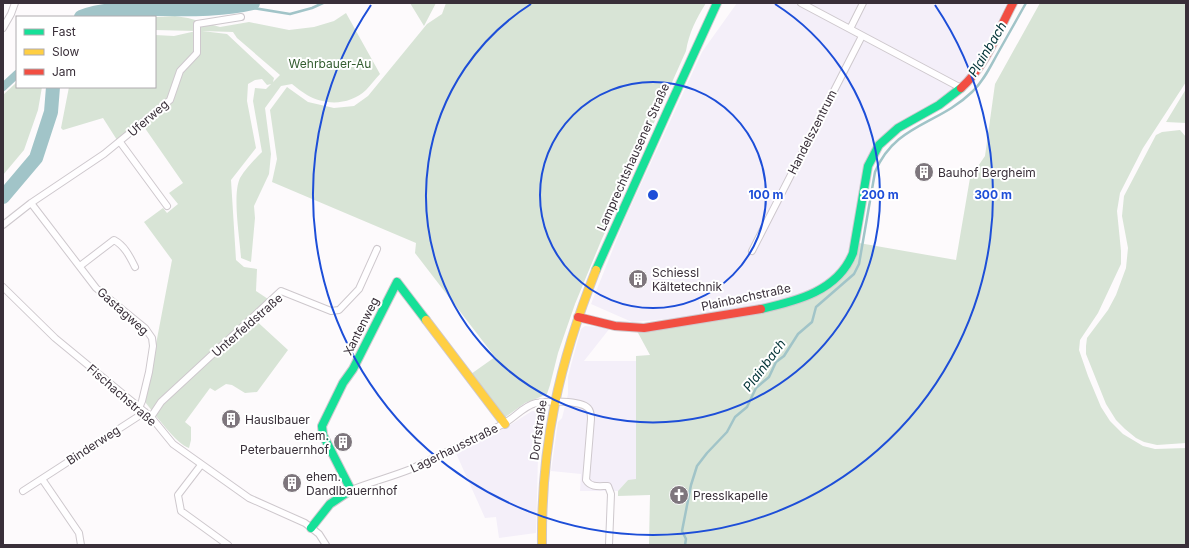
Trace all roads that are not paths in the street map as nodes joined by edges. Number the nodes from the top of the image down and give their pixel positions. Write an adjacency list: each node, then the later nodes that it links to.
1 (15, 3): 7 (street)
2 (717, 3): 20 (street, Lamprechtshausener Straße)
3 (801, 3): 8 (street)
4 (863, 3): 8 (street)
5 (1013, 3): 10 (street, Plainbachstraße)
6 (241, 17): 11 (street, Uferweg)
7 (3, 28)
8 (850, 29): 9 (street)
9 (862, 36): 10 (street); 16 (street, Handelszentrum)
10 (961, 88): 20 (street, Plainbachstraße)
11 (120, 142): 12 (street, Uferweg); 13 (street, Uferweg)
12 (31, 204): 14 (street, Uferweg); 17 (street, Gastagweg)
13 (167, 206)
14 (3, 225)
15 (377, 249): 24 (street, Unterfeldstraße)
16 (752, 251)
17 (80, 266): 18 (street); 22 (street, Gastagweg)
18 (135, 267)
19 (3, 287): 22 (street, Fischachstraße)
20 (577, 320): 21 (street, Dorfstraße)
21 (554, 402): 25 (street, Lagerhausstraße); 34 (street, Dorfstraße); 35 (street, Lagerhausstraße)
22 (139, 408): 23 (street, Fischachstraße)
23 (145, 412): 24 (street, Fischachstraße); 27 (street, Binderweg)
24 (150, 417): 26 (street, Fischachstraße)
25 (505, 424): 28 (street, Lagerhausstraße); 28 (street, Xantenweg)
26 (201, 464): 30 (street, Fischachstraße); 32 (street)
27 (42, 479): 29 (street, Binderweg); 31 (street)
28 (351, 490): 30 (street)
29 (22, 491)
30 (311, 528): 33 (street, Fischachstraße)
31 (81, 545)
32 (228, 545)
33 (326, 545)
34 (542, 545)
35 (609, 545)

